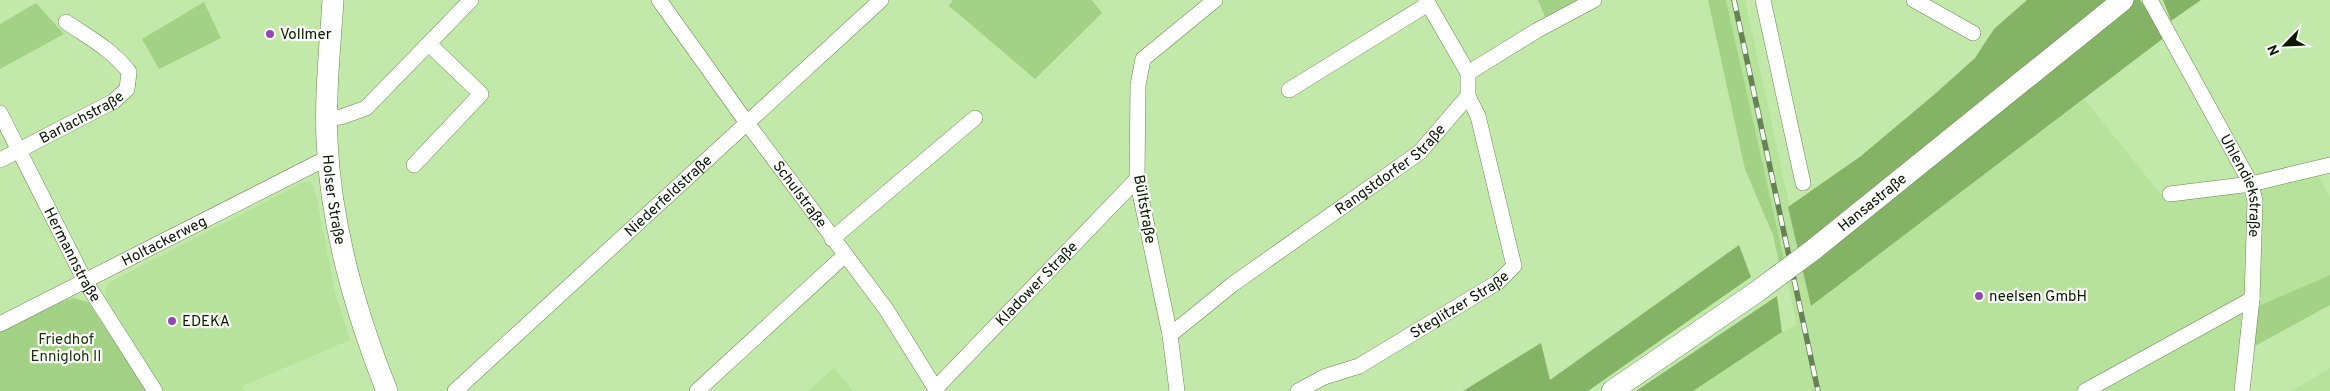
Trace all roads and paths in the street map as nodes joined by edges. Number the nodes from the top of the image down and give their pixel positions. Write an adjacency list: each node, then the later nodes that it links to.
1 (332, 0): 19 (main road, Holser Straße)
2 (471, 0): 14 (street)
3 (659, 0): 21 (street, Schulstraße)
4 (882, 0): 21 (street, Niederfeldstraße)
5 (1215, 0): 27 (street, Bültstraße)
6 (1594, 0): 15 (street)
7 (1763, 0): 28 (street)
8 (1914, 0): 13 (street)
9 (2123, 0): 44 (main road, Hansastraße, bridge)
10 (2150, 0): 29 (street, Uhlendiekstraße)
11 (1427, 2): 15 (street); 16 (street)
12 (66, 22): 22 (street, Barlachstraße)
13 (1973, 33)
14 (429, 44): 19 (street); 25 (street)
15 (1468, 73): 17 (street)
16 (1289, 90)
17 (1468, 96): 36 (street, Rangstdorfer Straße); 43 (street, Steglitzer Straße)
18 (0, 113): 22 (street, Hermannstraße)
19 (327, 118): 23 (main road, Holser Straße)
20 (975, 118): 31 (street)
21 (747, 123): 31 (street, Schulstraße); 40 (street, Niederfeldstraße)
22 (19, 151): 24 (street, Barlachstraße); 33 (street, Hermannstraße)
23 (329, 157): 33 (street, Holtackerweg); 39 (main road, Holser Straße)
24 (0, 160)
25 (414, 165)
26 (2330, 165): 29 (street)
27 (1137, 179): 36 (street, Bültstraße); 37 (street, Kladower Straße)
28 (1803, 184)
29 (2251, 184): 30 (street); 34 (street, Uhlendiekstraße)
30 (2170, 194)
31 (832, 239): 32 (street, Schulstraße)
32 (844, 256): 37 (street, Schulstraße); 41 (street)
33 (85, 281): 35 (street, Holtackerweg); 38 (street, Hermannstraße)
34 (2252, 299): 45 (street); 46 (street, Uhlendiekstraße)
35 (0, 324)
36 (1170, 335): 42 (street, Bültstraße)
37 (937, 390)
38 (155, 391)
39 (387, 391)
40 (455, 391)
41 (697, 391)
42 (1177, 391)
43 (1298, 391)
44 (1612, 391)
45 (2085, 391)
46 (2242, 391)

